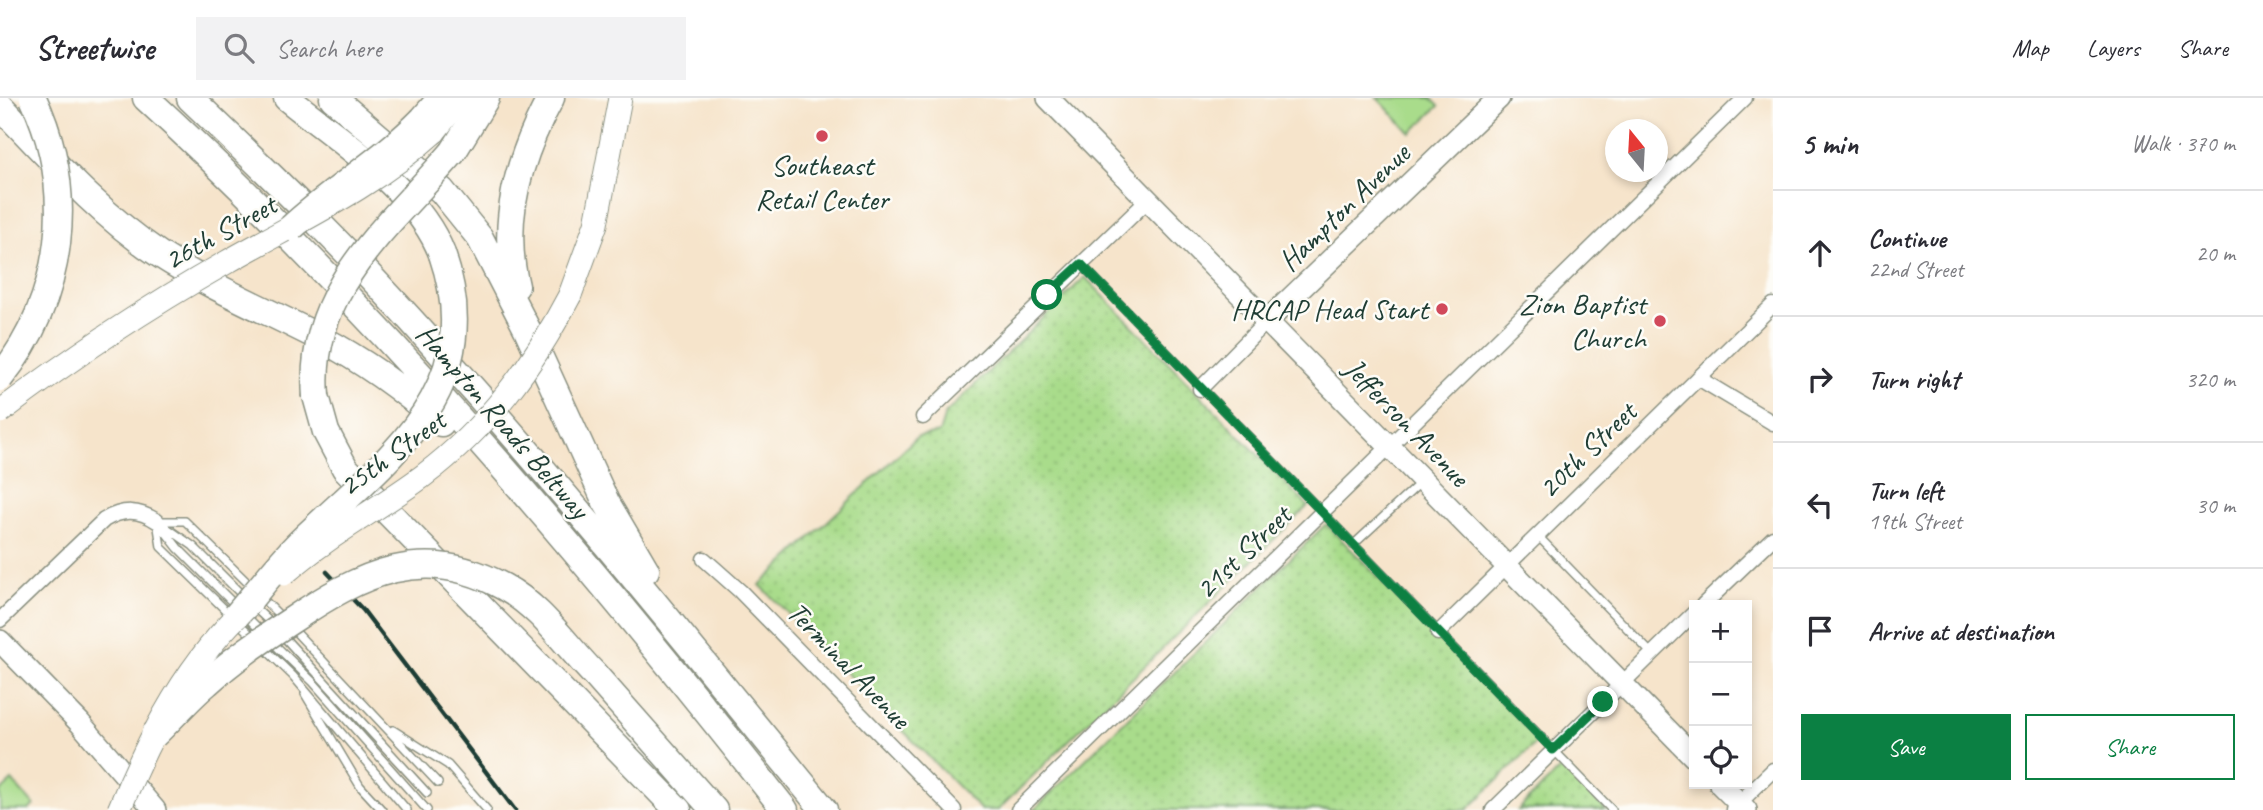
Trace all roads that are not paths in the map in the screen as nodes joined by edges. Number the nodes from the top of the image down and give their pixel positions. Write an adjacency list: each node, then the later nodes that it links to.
1 (33, 98): 22 (highway, bridge)
2 (146, 98): 33 (highway, Hampton Roads Beltway)
3 (190, 98): 47 (highway, Hampton Roads Beltway)
4 (287, 98): 39 (highway, bridge)
5 (333, 98): 21 (highway)
6 (440, 98): 15 (highway)
7 (461, 98): 15 (main road)
8 (486, 98): 63 (highway, bridge)
9 (551, 98): 21 (highway)
10 (620, 98): 39 (main road, 25th Street, bridge)
11 (1048, 98): 16 (main road, Jefferson Avenue)
12 (1499, 98): 20 (main road, Hampton Avenue)
13 (1745, 98): 28 (street, 21st Street)
14 (0, 106): 33 (highway)
15 (428, 126): 17 (highway, bridge)
16 (1148, 201): 18 (street); 20 (main road, Jefferson Avenue)
17 (291, 228): 25 (main road, 26th Street, bridge)
18 (1081, 264): 24 (lane); 26 (street)
19 (1773, 305): 23 (street, 20th Street)
20 (1267, 321): 24 (street, Hampton Avenue); 28 (main road, Jefferson Avenue)
21 (527, 329): 47 (highway)
22 (0, 378)
23 (1698, 378): 27 (street); 32 (street, 20th Street)
24 (1200, 389): 30 (lane)
25 (0, 412)
26 (923, 417)
27 (1773, 423)
28 (1389, 445): 29 (main road, Jefferson Avenue); 30 (street, 21st Street)
29 (1423, 480): 35 (lane); 37 (main road, Jefferson Avenue)
30 (1321, 513): 35 (lane); 68 (street, 21st Street)
31 (157, 521): 41 (street); 45 (lane); 48 (lane); 55 (lane); 61 (lane)
32 (1537, 534): 37 (street, 20th Street); 44 (lane)
33 (560, 536): 65 (highway, Hampton Roads Beltway)
34 (1773, 538): 38 (street)
35 (1353, 545): 42 (lane)
36 (704, 559): 67 (street, Terminal Avenue)
37 (1506, 565): 42 (street, 20th Street); 46 (main road, Jefferson Avenue)
38 (1708, 600)
39 (236, 617): 49 (main road, 25th Street, bridge)
40 (1689, 618): 44 (street)
41 (0, 620)
42 (1438, 633): 50 (lane)
43 (0, 641): 58 (main road)
44 (1652, 654): 46 (street)
45 (293, 676): 59 (lane); 60 (lane)
46 (1622, 684): 50 (street); 51 (main road, Jefferson Avenue)
47 (745, 713): 66 (highway, Hampton Roads Beltway)
48 (382, 724): 53 (lane); 62 (lane)
49 (154, 735): 57 (main road, 25th Street, bridge); 64 (highway, bridge)
50 (1553, 750): 69 (street); 70 (lane)
51 (1689, 752)
52 (1773, 771): 56 (street)
53 (438, 783)
54 (1724, 789): 56 (main road)
55 (427, 793)
56 (1739, 808)
57 (119, 810)
58 (155, 810)
59 (382, 810)
60 (407, 810)
61 (427, 810)
62 (487, 810)
63 (678, 810)
64 (714, 810)
65 (785, 810)
66 (824, 810)
67 (954, 810)
68 (1017, 810)
69 (1493, 810)
70 (1612, 810)

